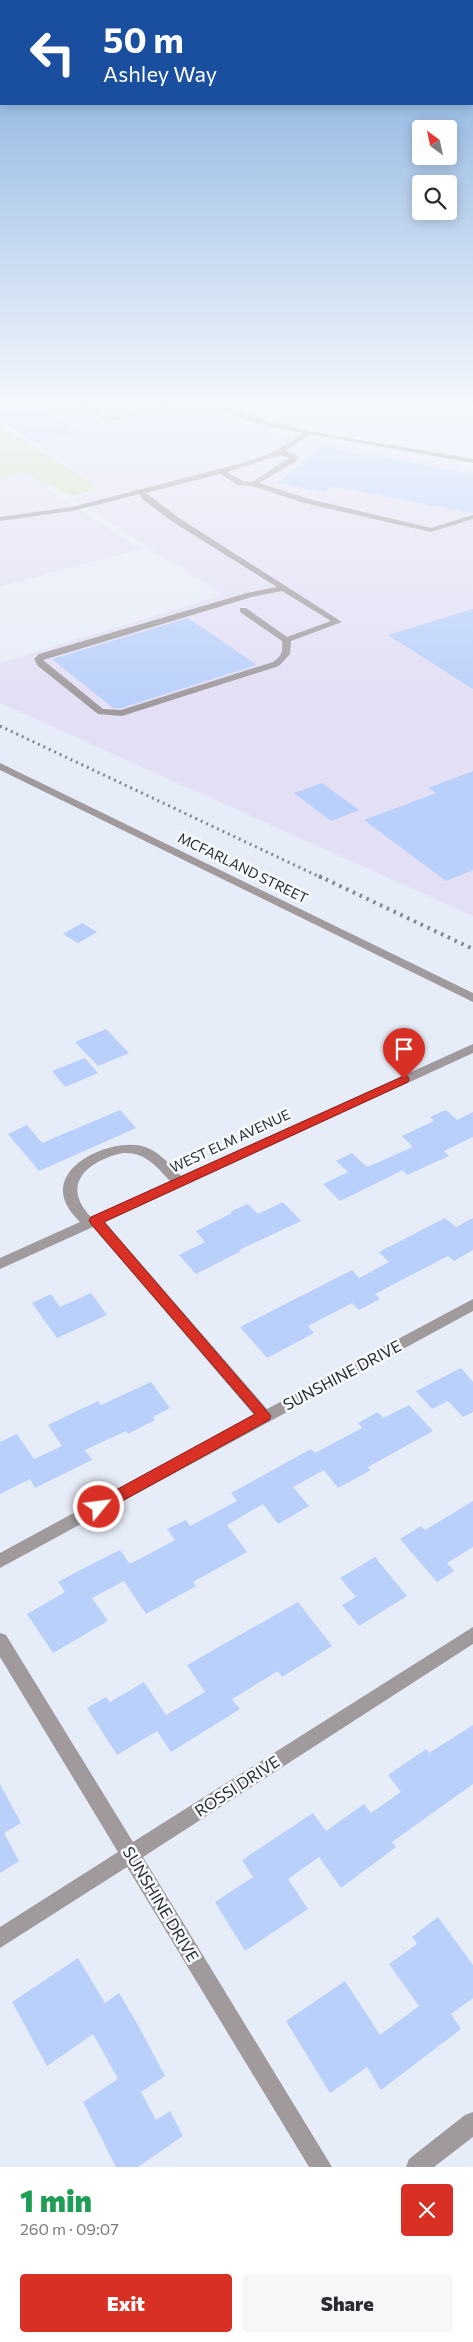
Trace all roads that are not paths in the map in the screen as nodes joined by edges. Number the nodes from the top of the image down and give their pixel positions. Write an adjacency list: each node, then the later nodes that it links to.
1 (84, 506): 5 (street)
2 (157, 506): 6 (street)
3 (325, 506): 4 (street)
4 (473, 518)
5 (0, 519)
6 (283, 588): 8 (street); 8 (street)
7 (243, 610): 8 (street)
8 (286, 640)
9 (0, 766): 10 (street, MCFARLAND STREET)
10 (473, 998)
11 (473, 1048): 12 (street, WEST ELM AVENUE)
12 (179, 1182): 13 (street, WEST ELM AVENUE); 13 (street)
13 (92, 1222): 14 (street, WEST ELM AVENUE); 16 (street)
14 (0, 1264)
15 (473, 1304): 16 (street, SUNSHINE DRIVE)
16 (264, 1416): 17 (street, SUNSHINE DRIVE)
17 (0, 1561)
18 (473, 1635): 20 (street, ROSSI DRIVE)
19 (0, 1641): 20 (street, SUNSHINE DRIVE)
20 (130, 1854): 21 (street, ROSSI DRIVE); 23 (street, SUNSHINE DRIVE)
21 (0, 1938)
22 (473, 2123): 24 (street)
23 (321, 2167)
24 (417, 2167)

